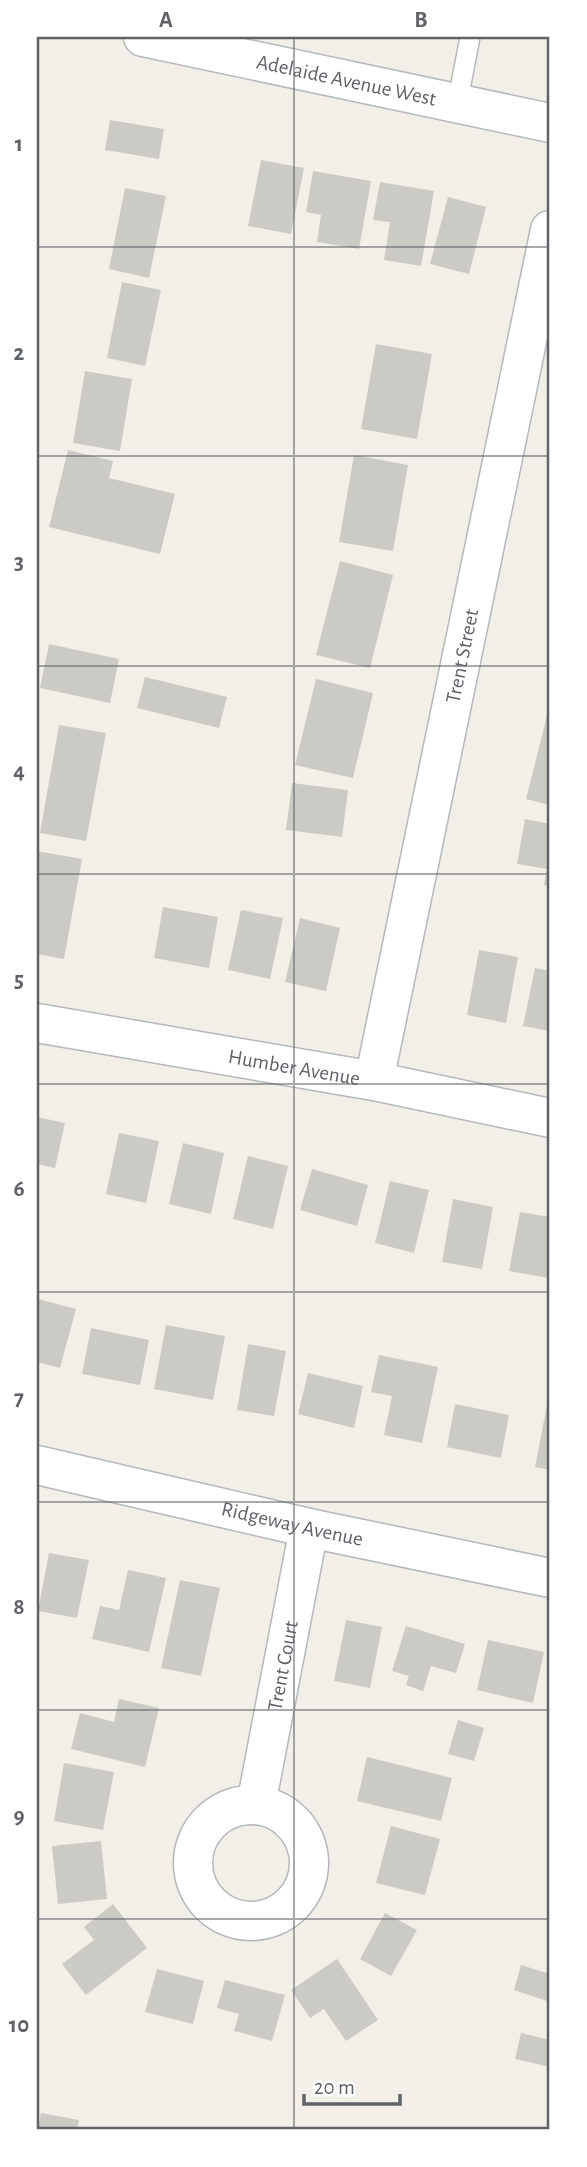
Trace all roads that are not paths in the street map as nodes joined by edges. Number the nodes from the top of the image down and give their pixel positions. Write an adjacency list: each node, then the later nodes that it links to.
1 (144, 37): 3 (street, Adelaide Avenue West)
2 (470, 37): 3 (lane)
3 (457, 105): 4 (street, Adelaide Avenue West)
4 (550, 123)
5 (550, 230): 7 (street, Trent Street)
6 (37, 1023): 7 (street, Humber Avenue)
7 (374, 1081): 8 (street, Humber Avenue)
8 (550, 1118)
9 (37, 1465): 10 (street, Ridgeway Avenue)
10 (309, 1528): 11 (street, Ridgeway Avenue); 12 (street, Trent Court)
11 (550, 1578)
12 (256, 1805)

